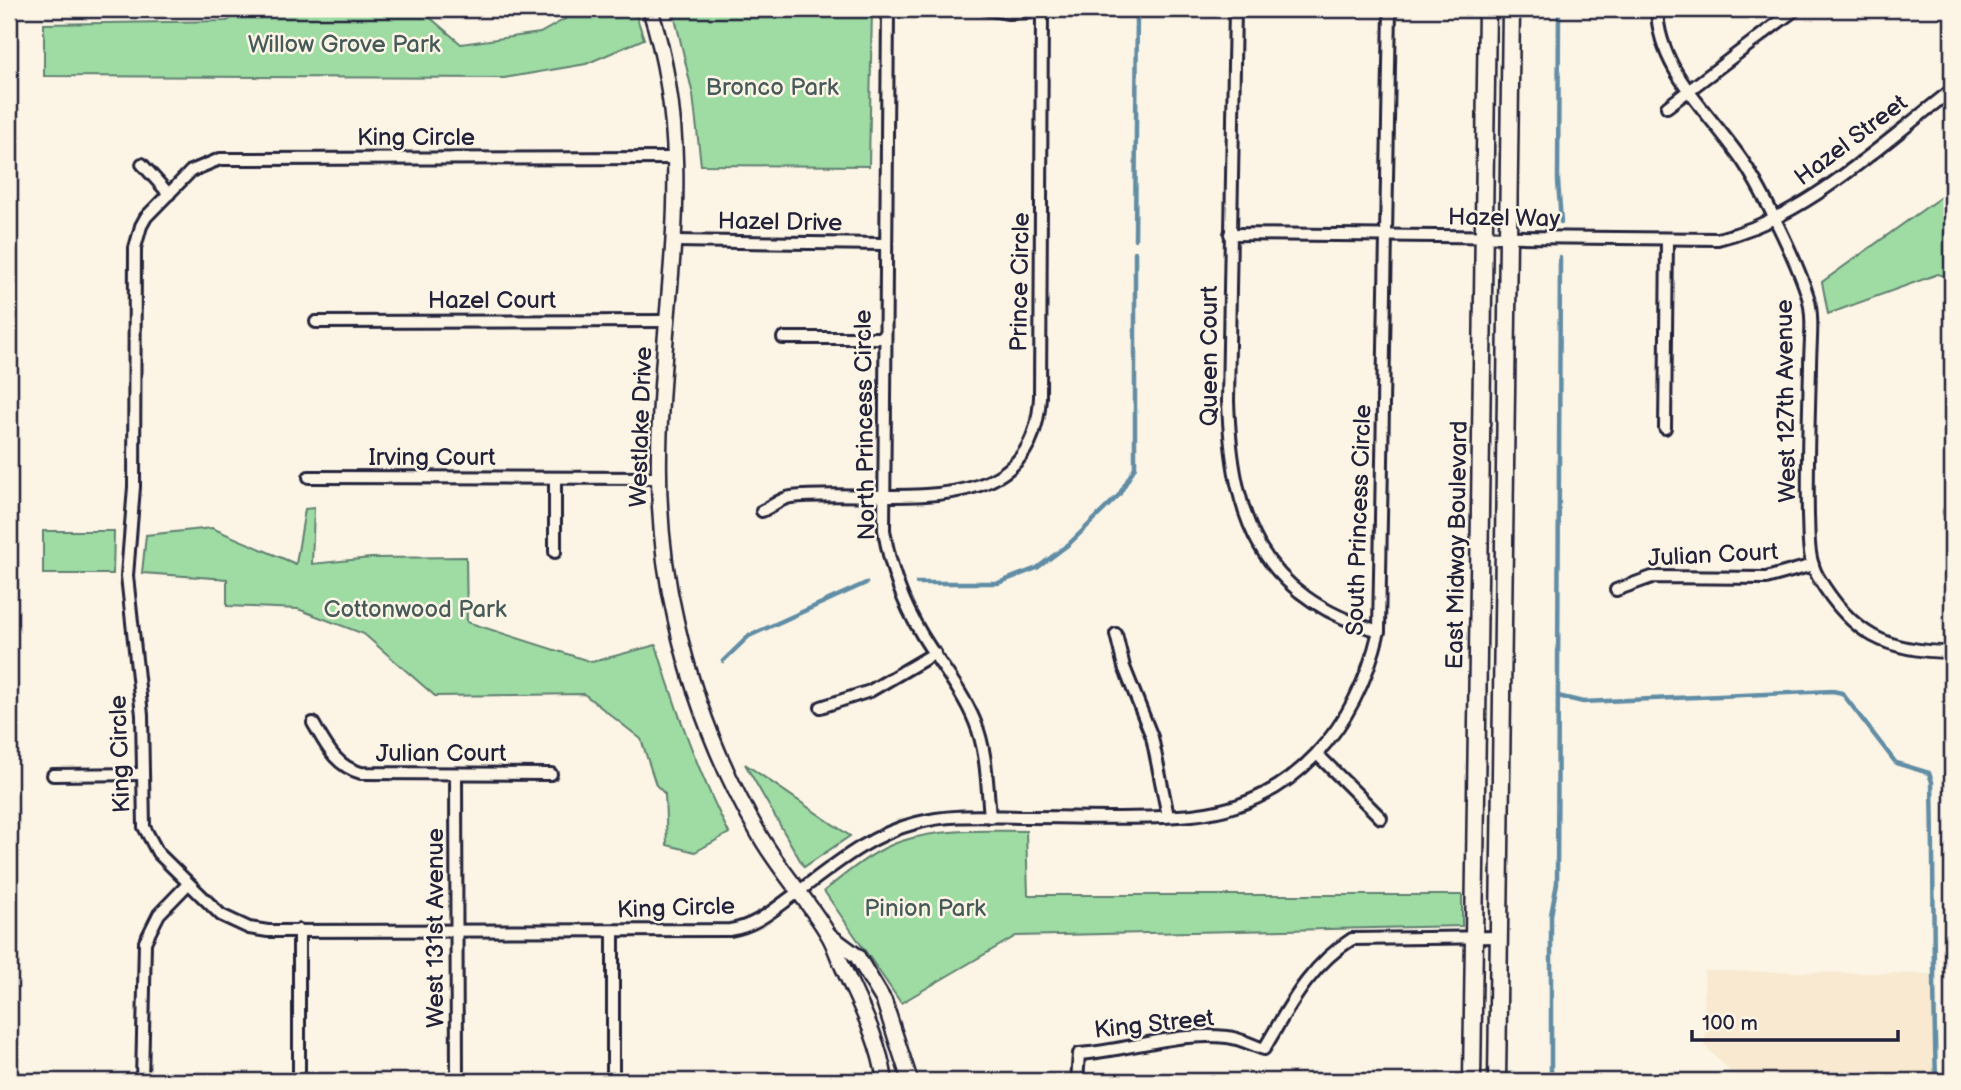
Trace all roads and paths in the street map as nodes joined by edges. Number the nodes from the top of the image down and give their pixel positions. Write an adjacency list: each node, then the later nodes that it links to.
1 (650, 9): 13 (street, Westlake Drive)
2 (888, 9): 23 (street, North Princess Circle)
3 (986, 9): 32 (street, Prince Circle)
4 (1235, 9): 17 (street, Queen Court)
5 (1390, 9): 18 (street, South Princess Circle)
6 (1487, 9): 19 (main road, East Midway Boulevard)
7 (1511, 9): 20 (main road, East Midway Boulevard)
8 (1657, 9): 10 (street, West 127th Avenue)
9 (1796, 9): 10 (street)
10 (1689, 90): 12 (street); 16 (street, West 127th Avenue)
11 (1952, 90): 16 (street, Hazel Street)
12 (1667, 107)
13 (676, 158): 15 (street, King Circle); 22 (street, Westlake Drive)
14 (142, 164): 15 (street)
15 (169, 194): 44 (street, King Circle)
16 (1773, 220): 21 (street, Hazel Way); 35 (street, West 127th Avenue)
17 (1230, 234): 18 (street, Hazel Way); 37 (street, Queen Court)
18 (1387, 237): 19 (street, Hazel Way); 37 (street, South Princess Circle)
19 (1484, 239): 20 (street, Hazel Way); 57 (main road, East Midway Boulevard)
20 (1508, 239): 21 (street, Hazel Way); 58 (main road, East Midway Boulevard)
21 (1667, 240): 28 (street)
22 (674, 241): 23 (street, Hazel Drive); 24 (street, Westlake Drive)
23 (884, 244): 27 (street, North Princess Circle)
24 (668, 321): 25 (street, Hazel Court); 31 (street, Westlake Drive)
25 (316, 322)
26 (783, 338): 27 (street)
27 (883, 338): 32 (street, North Princess Circle)
28 (1665, 428)
29 (309, 477): 30 (street, Irving Court)
30 (555, 478): 31 (street, Irving Court); 34 (street)
31 (659, 478): 52 (street, Westlake Drive)
32 (882, 498): 33 (street); 40 (street, North Princess Circle)
33 (762, 512)
34 (555, 552)
35 (1813, 565): 36 (street, Julian Court); 39 (street, West 127th Avenue)
36 (1616, 590)
37 (1379, 631): 43 (street, South Princess Circle)
38 (1116, 634): 48 (street)
39 (1952, 652)
40 (935, 653): 41 (street); 49 (street, North Princess Circle)
41 (821, 707)
42 (313, 723): 45 (street, Julian Court)
43 (1317, 754): 48 (street, South Princess Circle); 50 (street)
44 (142, 774): 47 (street); 51 (street, King Circle)
45 (456, 774): 46 (street, Julian Court); 54 (street, West 131st Avenue)
46 (551, 774)
47 (53, 775)
48 (1168, 816): 49 (street, South Princess Circle)
49 (990, 817): 52 (street, South Princess Circle)
50 (1381, 818)
51 (188, 884): 53 (street, King Circle); 59 (street)
52 (797, 892): 55 (street, King Circle); 56 (street, Westlake Drive)
53 (299, 930): 54 (street, King Circle); 60 (street)
54 (456, 931): 55 (street, King Circle); 61 (street, West 131st Avenue)
55 (613, 931): 62 (street)
56 (829, 935): 63 (street, Westlake Drive); 64 (street, Westlake Drive)
57 (1474, 937): 58 (street, King Street); 65 (street, King Street); 66 (main road, East Midway Boulevard)
58 (1499, 937): 67 (main road, East Midway Boulevard)
59 (142, 1081)
60 (299, 1081)
61 (457, 1081)
62 (613, 1081)
63 (885, 1081)
64 (910, 1081)
65 (1077, 1081)
66 (1472, 1081)
67 (1497, 1081)

